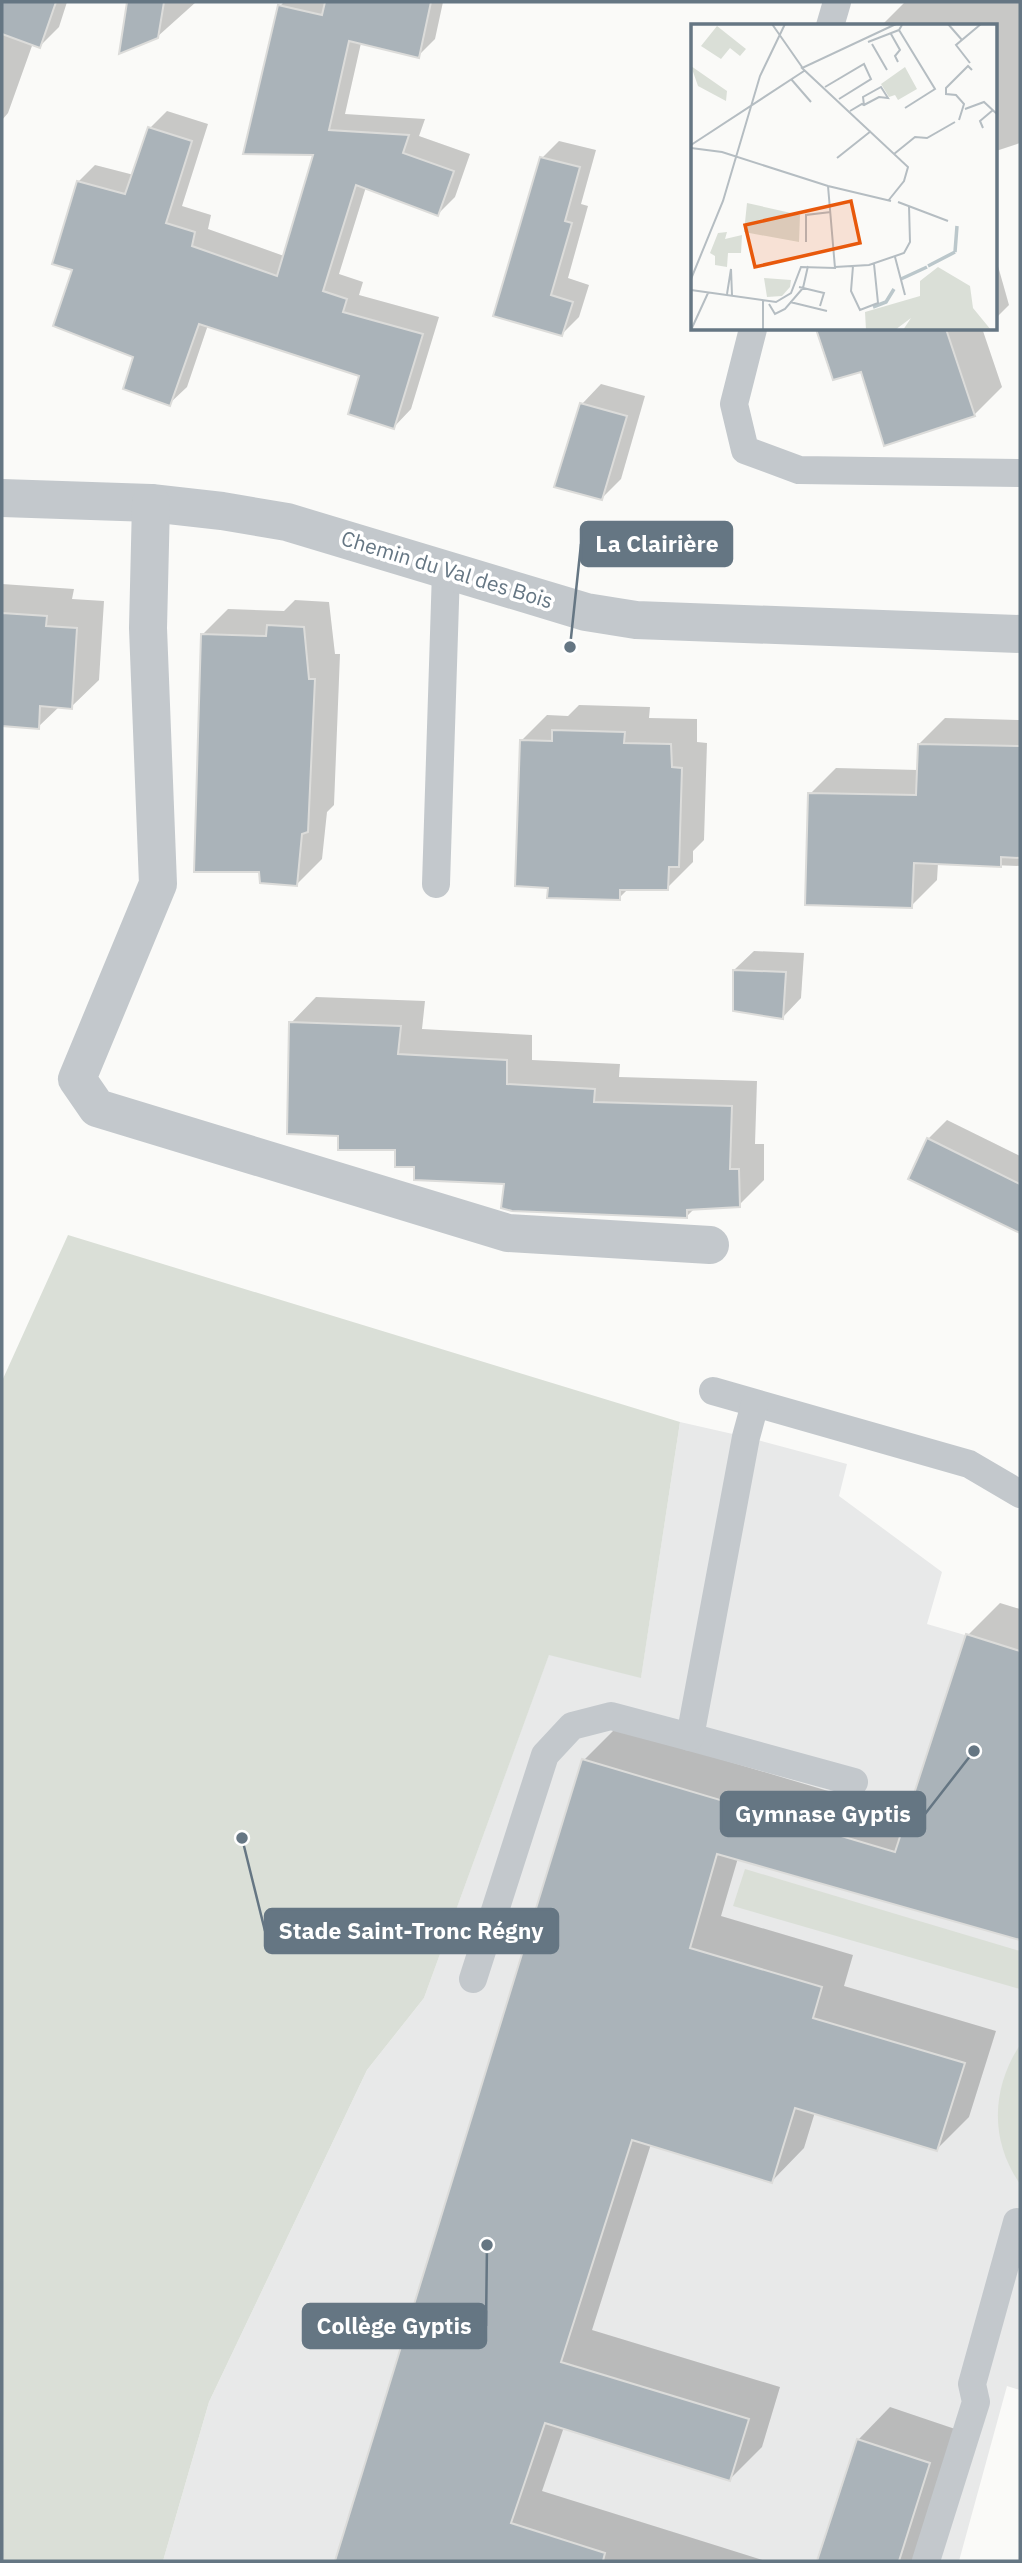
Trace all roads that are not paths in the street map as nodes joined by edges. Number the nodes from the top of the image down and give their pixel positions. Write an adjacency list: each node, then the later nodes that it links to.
1 (837, 2): 2 (lane)
2 (831, 24)
3 (752, 331): 4 (lane)
4 (1020, 473)
5 (2, 498): 6 (street, Chemin du Val des Bois)
6 (152, 503): 7 (street, Chemin du Val des Bois); 10 (street)
7 (446, 571): 8 (street, Chemin du Val des Bois); 9 (lane)
8 (1020, 634)
9 (436, 884)
10 (710, 1245)
11 (713, 1391): 12 (lane)
12 (755, 1404): 13 (lane); 14 (lane)
13 (1020, 1494)
14 (690, 1737): 15 (lane); 16 (lane)
15 (854, 1782)
16 (473, 1979)
17 (1017, 2222): 18 (lane)
18 (926, 2561)

